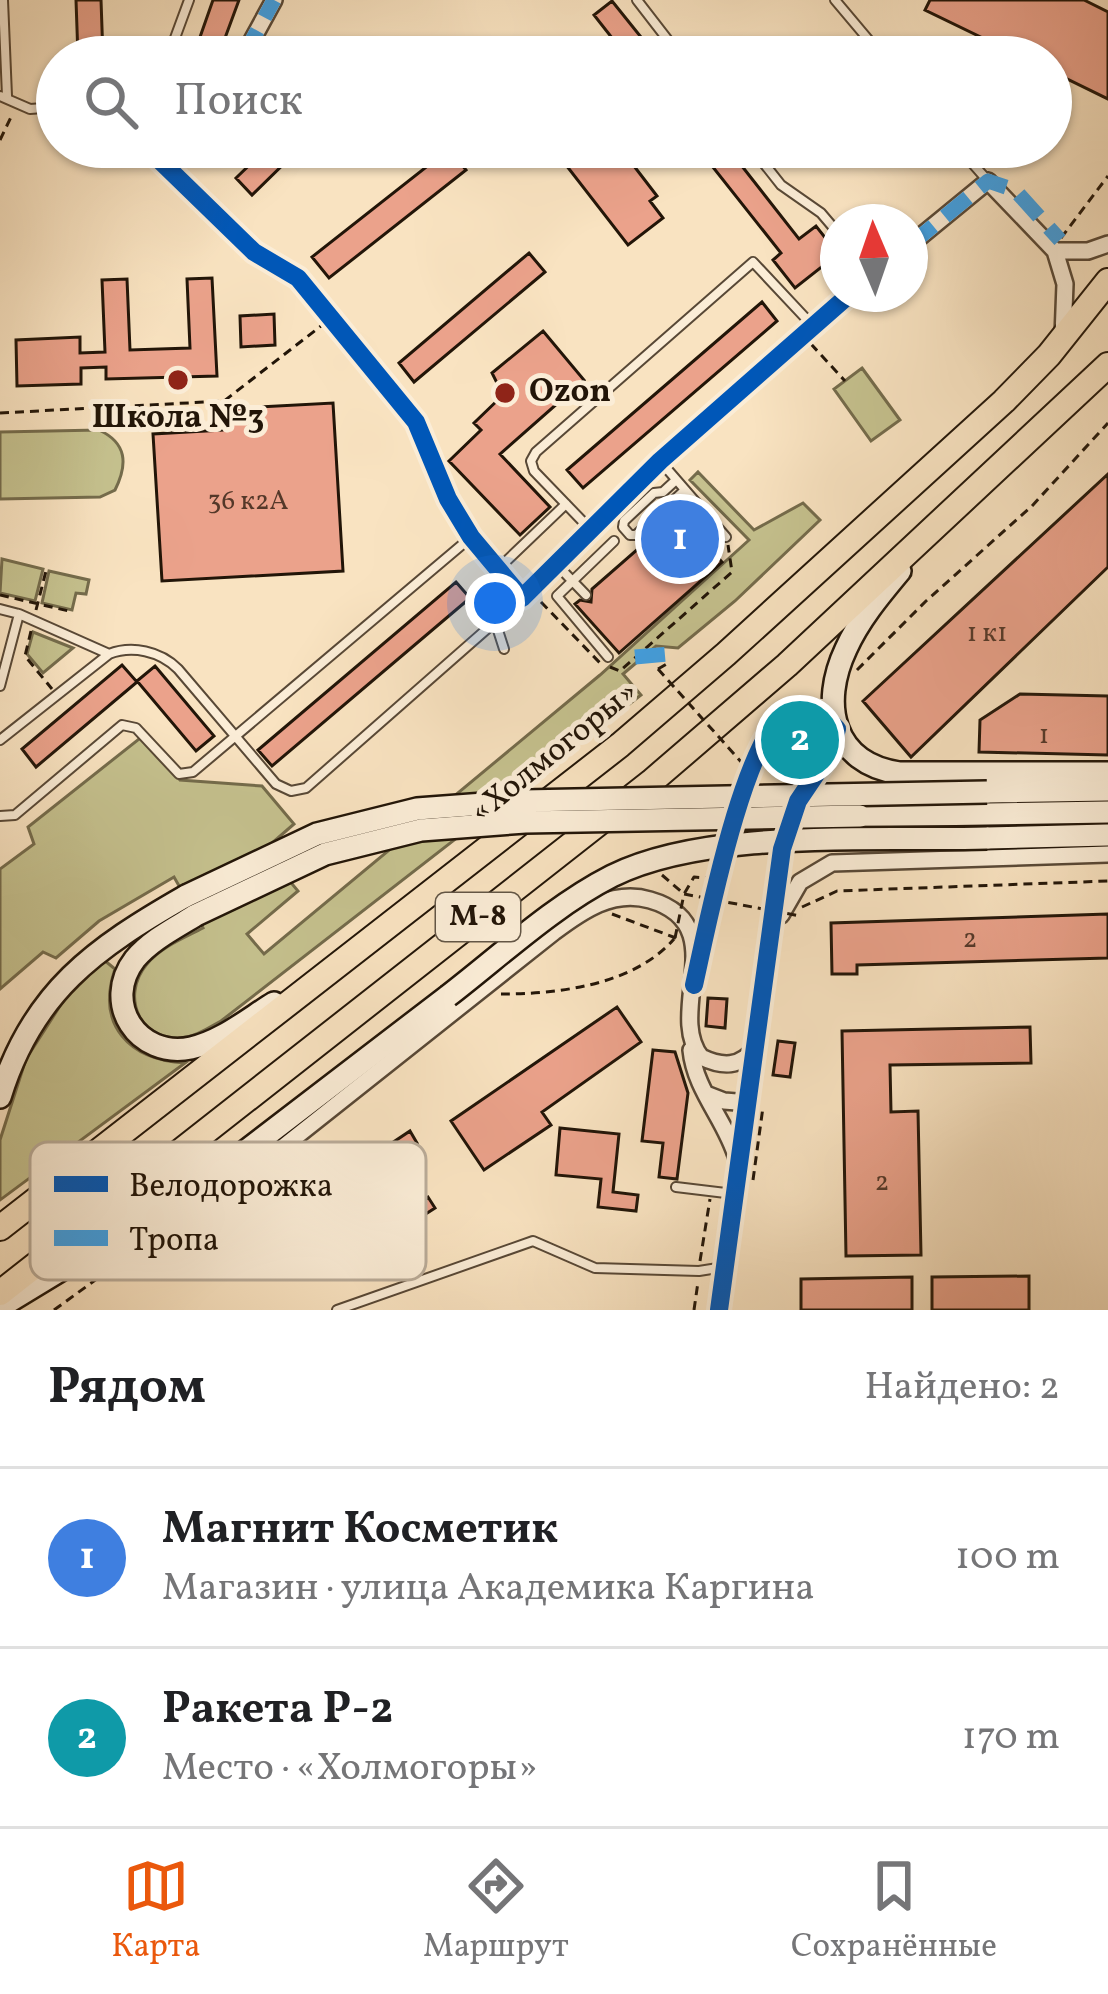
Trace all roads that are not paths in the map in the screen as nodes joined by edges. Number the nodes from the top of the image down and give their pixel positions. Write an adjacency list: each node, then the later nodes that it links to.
1 (3, 0): 10 (lane)
2 (189, 0): 6 (lane)
3 (274, 0): 7 (street)
4 (637, 0): 8 (lane)
5 (835, 0): 9 (lane)
6 (176, 36)
7 (254, 36)
8 (665, 36)
9 (865, 36)
10 (3, 96): 11 (lane)
11 (36, 106)
12 (168, 168): 31 (street)
13 (768, 168): 16 (lane)
14 (977, 168): 15 (lane)
15 (988, 181): 17 (street); 19 (street)
16 (820, 212)
17 (928, 229)
18 (1108, 244): 19 (street)
19 (1058, 245): 23 (street)
20 (1108, 281): 23 (highway, «Холмогоры» / М-8)
21 (828, 312): 22 (street)
22 (807, 330): 25 (street); 28 (lane)
23 (1063, 338): 58 (highway, «Холмогоры» / М-8)
24 (1108, 364): 29 (highway, М-8)
25 (660, 461): 26 (lane); 30 (street)
26 (676, 480): 27 (lane); 27 (lane)
27 (685, 490): 32 (lane)
28 (566, 504): 30 (lane); 35 (lane)
29 (940, 521): 46 (main road); 66 (highway, М-8)
30 (590, 530): 34 (street)
31 (471, 537): 35 (street); 47 (lane)
32 (726, 537)
33 (614, 541): 36 (lane)
34 (556, 564): 36 (lane); 38 (street)
35 (498, 569): 38 (street)
36 (572, 580): 37 (lane); 44 (lane)
37 (586, 595)
38 (522, 598): 41 (lane)
39 (0, 609): 40 (lane)
40 (19, 614): 43 (lane); 45 (lane)
41 (495, 621): 42 (lane); 47 (lane)
42 (504, 650)
43 (109, 654): 47 (lane); 48 (lane)
44 (608, 657)
45 (0, 686)
46 (837, 729): 49 (main road); 57 (street); 59 (street)
47 (234, 739): 53 (lane)
48 (0, 740)
49 (1108, 773)
50 (1108, 790): 51 (main road)
51 (987, 803): 52 (main road); 56 (main road, bridge)
52 (1108, 812)
53 (0, 816)
54 (1108, 835): 67 (main road, bridge)
55 (1108, 854): 57 (street)
56 (191, 906): 58 (main road); 63 (main road)
57 (773, 934): 61 (street)
58 (370, 940): 65 (highway, «Холмогоры» / М-8)
59 (694, 986): 60 (street); 68 (street)
60 (690, 1036): 61 (street); 62 (street)
61 (757, 1045): 64 (street)
62 (704, 1092): 64 (street); 70 (street)
63 (0, 1097)
64 (758, 1098): 70 (street)
65 (110, 1142)
66 (192, 1142)
67 (257, 1142)
68 (289, 1142)
69 (676, 1187): 70 (lane)
70 (737, 1187): 73 (street)
71 (30, 1205): 72 (highway, «Холмогоры» / М-8)
72 (0, 1228)
73 (724, 1268): 75 (lane); 81 (street)
74 (30, 1269): 78 (highway, М-8)
75 (426, 1279)
76 (43, 1280): 79 (main road)
77 (422, 1280): 80 (lane)
78 (0, 1293)
79 (0, 1307)
80 (337, 1310)
81 (718, 1310)

